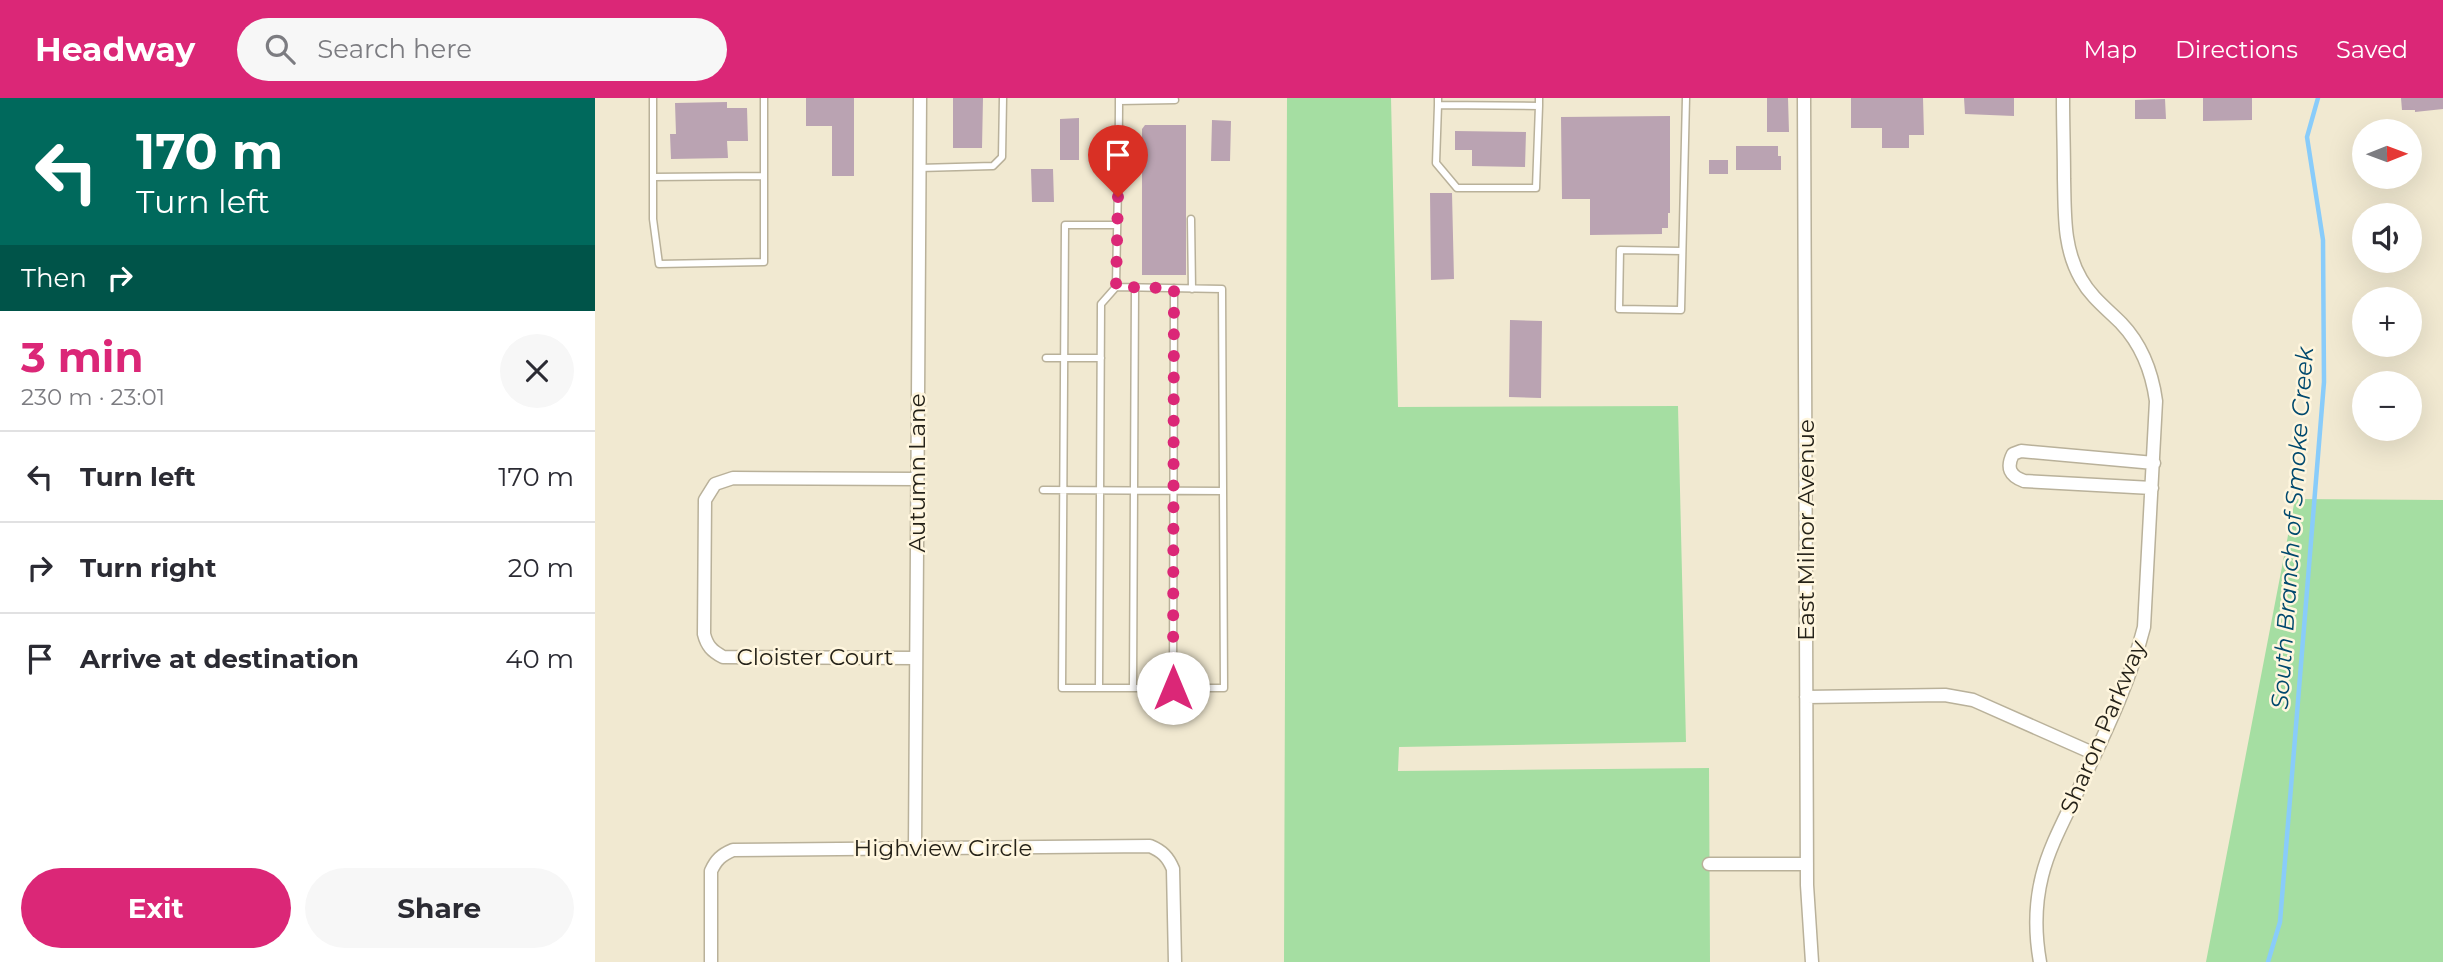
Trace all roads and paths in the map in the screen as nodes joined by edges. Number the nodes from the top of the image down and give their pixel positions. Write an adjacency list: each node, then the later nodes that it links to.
1 (653, 98): 14 (lane)
2 (764, 98): 13 (lane)
3 (920, 98): 12 (street, Autumn Lane)
4 (1003, 98): 12 (lane)
5 (1686, 98): 17 (lane)
6 (1804, 98): 38 (street, East Milnor Avenue)
7 (2063, 98): 25 (street, Sharon Parkway)
8 (1119, 100): 9 (lane); 16 (lane)
9 (1175, 100)
10 (1438, 101): 11 (lane); 11 (lane)
11 (1539, 102)
12 (919, 168): 26 (street, Autumn Lane)
13 (764, 176): 14 (lane); 14 (lane)
14 (653, 177)
15 (1191, 219): 21 (lane)
16 (1117, 225): 18 (lane); 23 (lane)
17 (1682, 251): 17 (lane)
18 (1116, 287): 19 (lane); 24 (lane)
19 (1135, 287): 20 (lane); 31 (lane)
20 (1174, 288): 21 (lane); 32 (lane)
21 (1192, 289): 33 (lane)
22 (1046, 358): 23 (lane)
23 (1064, 358): 24 (lane); 28 (lane)
24 (1101, 358): 29 (lane)
25 (2154, 463): 27 (street, Sharon Parkway); 27 (street)
26 (917, 479): 34 (street, Autumn Lane); 34 (street, Cloister Court)
27 (2152, 488): 39 (street, Sharon Parkway)
28 (1063, 489): 29 (lane); 30 (lane); 35 (lane)
29 (1100, 489): 31 (lane); 35 (lane)
30 (1043, 490)
31 (1134, 490): 32 (lane); 36 (lane)
32 (1174, 491): 33 (lane); 37 (lane)
33 (1223, 491): 37 (lane)
34 (916, 658): 40 (street, Autumn Lane)
35 (1099, 688): 36 (lane)
36 (1133, 688): 37 (lane)
37 (1173, 688)
38 (1806, 697): 39 (street); 42 (street, East Milnor Avenue)
39 (2095, 754): 46 (street, Sharon Parkway)
40 (915, 848): 43 (street, Highview Circle); 44 (street, Highview Circle)
41 (1709, 864): 42 (street)
42 (1807, 864): 45 (street, East Milnor Avenue)
43 (711, 962)
44 (1175, 962)
45 (1812, 962)
46 (2040, 962)

